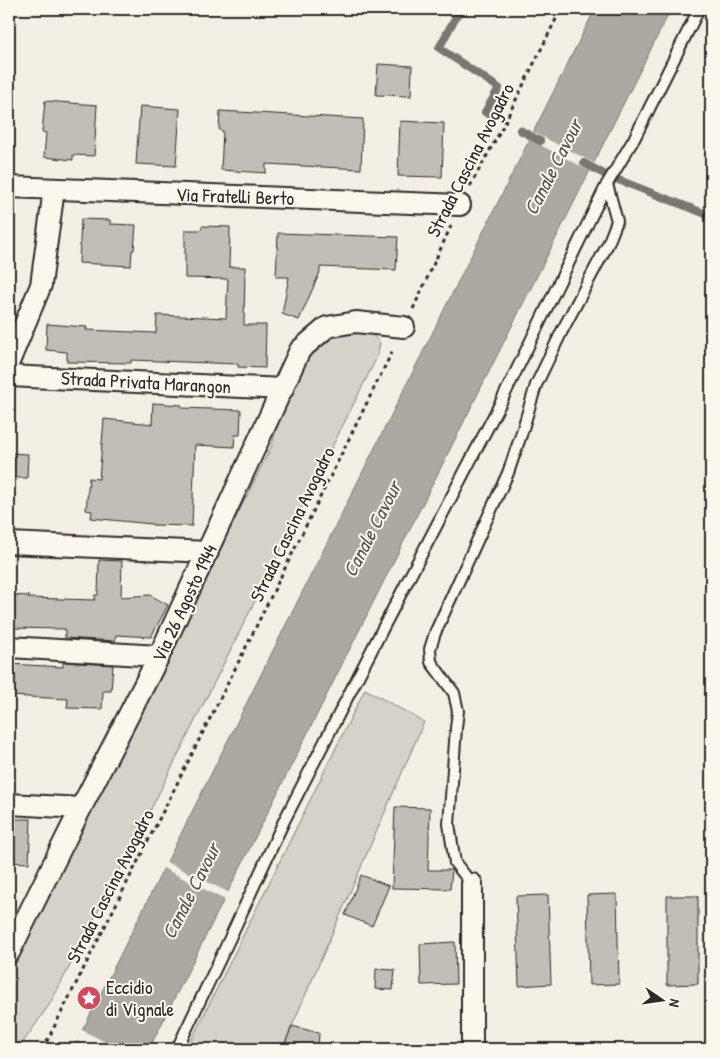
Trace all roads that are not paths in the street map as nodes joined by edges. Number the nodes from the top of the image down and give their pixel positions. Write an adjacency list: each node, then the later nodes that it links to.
1 (699, 9): 2 (lane)
2 (608, 184): 16 (lane); 18 (lane)
3 (9, 187): 4 (street, Via Fratelli Berto)
4 (54, 189): 5 (street, Via Fratelli Berto); 7 (street)
5 (460, 205)
6 (404, 327): 9 (street, Via 26 Agosto 1944)
7 (9, 362)
8 (9, 376): 9 (street, Strada Privata Marangon)
9 (283, 389): 11 (street, Via 26 Agosto 1944)
10 (9, 543): 11 (street)
11 (208, 552): 13 (street, Via 26 Agosto 1944)
12 (9, 647): 13 (street)
13 (159, 656): 15 (street, Via 26 Agosto 1944)
14 (9, 804): 15 (street)
15 (81, 808): 17 (street, Via 26 Agosto 1944)
16 (472, 884): 19 (street)
17 (9, 953)
18 (177, 1049)
19 (472, 1049)

